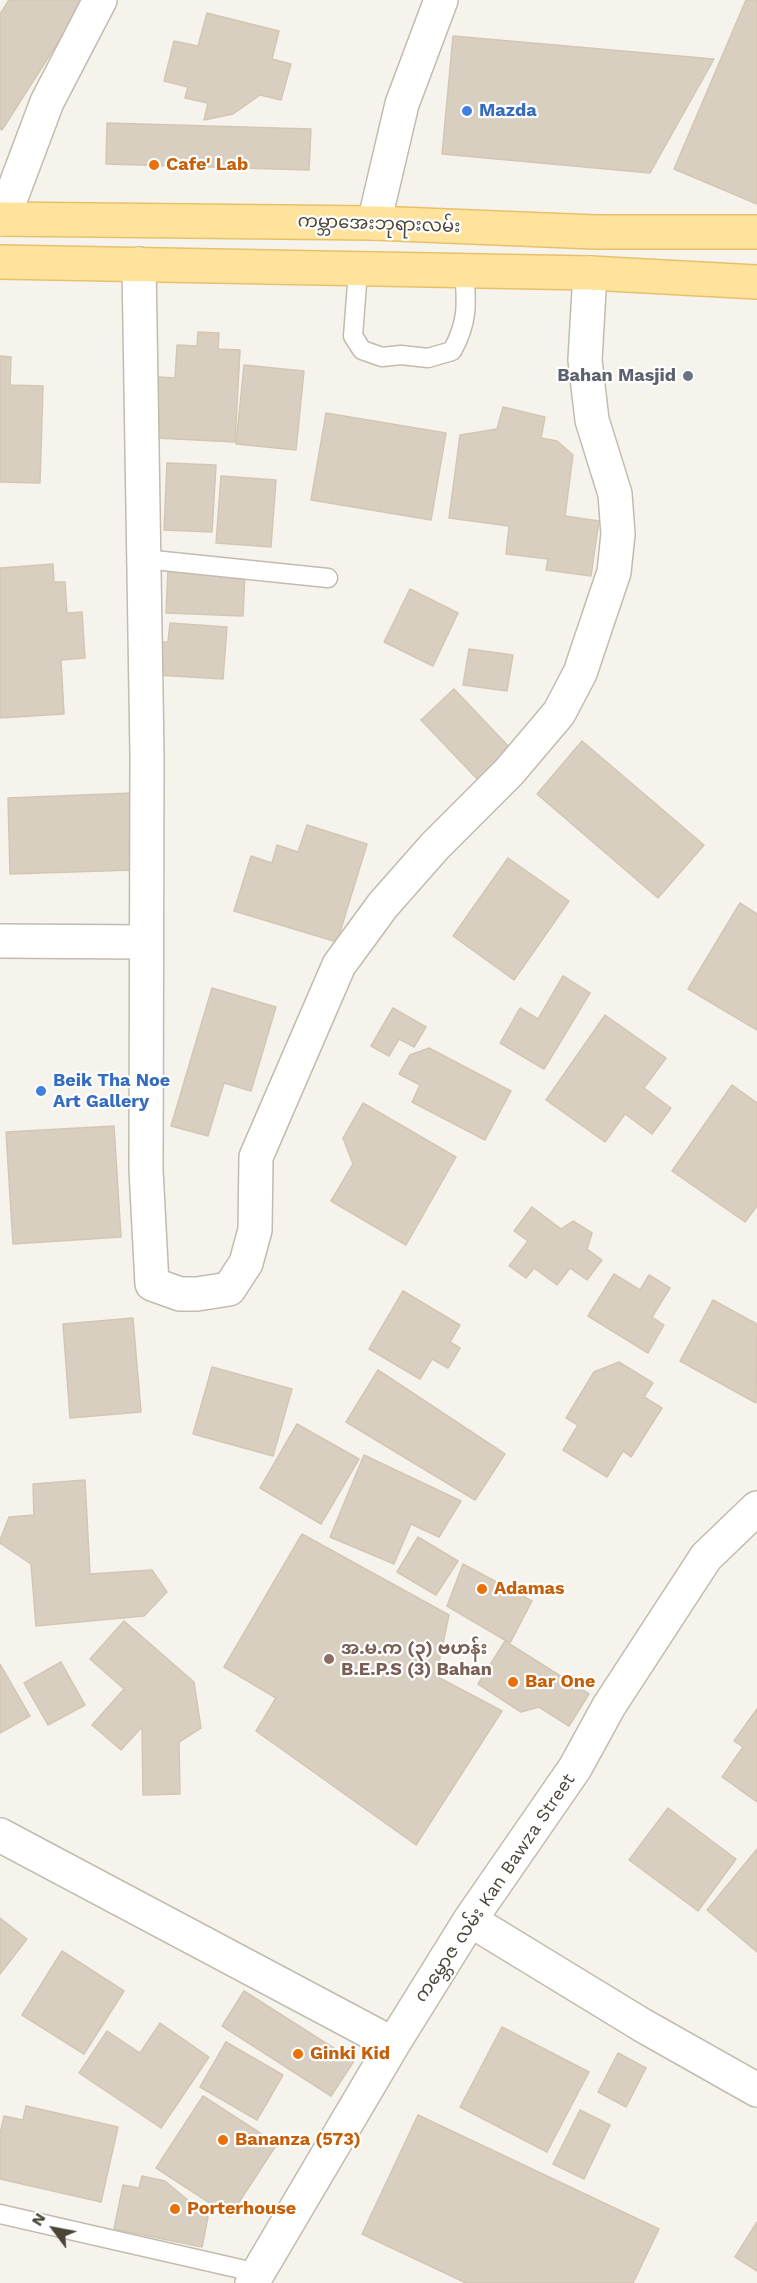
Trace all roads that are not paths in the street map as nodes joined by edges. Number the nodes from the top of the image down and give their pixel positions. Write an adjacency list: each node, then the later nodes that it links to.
1 (100, 0): 3 (street)
2 (441, 0): 4 (street)
3 (1, 219): 4 (main road, ကမ္ဘာအေးဘုရားလမ်း)
4 (374, 223): 5 (main road, ကမ္ဘာအေးဘုရားလမ်း)
5 (757, 232)
6 (0, 262): 7 (main road)
7 (139, 264): 8 (main road); 12 (street)
8 (358, 270): 9 (main road); 9 (lane)
9 (464, 271): 10 (main road)
10 (590, 273): 11 (main road); 15 (street)
11 (757, 282)
12 (144, 559): 13 (lane); 15 (street)
13 (328, 578)
14 (0, 941): 15 (street)
15 (146, 942)
16 (757, 1508): 18 (street, ကမ္ဘောဇ လမ်း Kan Bawza Street)
17 (0, 1835): 19 (street)
18 (470, 1920): 19 (street, ကမ္ဘောဇ လမ်း Kan Bawza Street); 20 (street)
19 (393, 2044): 22 (street, ကမ္ဘောဇ လမ်း Kan Bawza Street)
20 (757, 2090)
21 (0, 2214): 22 (lane)
22 (255, 2278)

